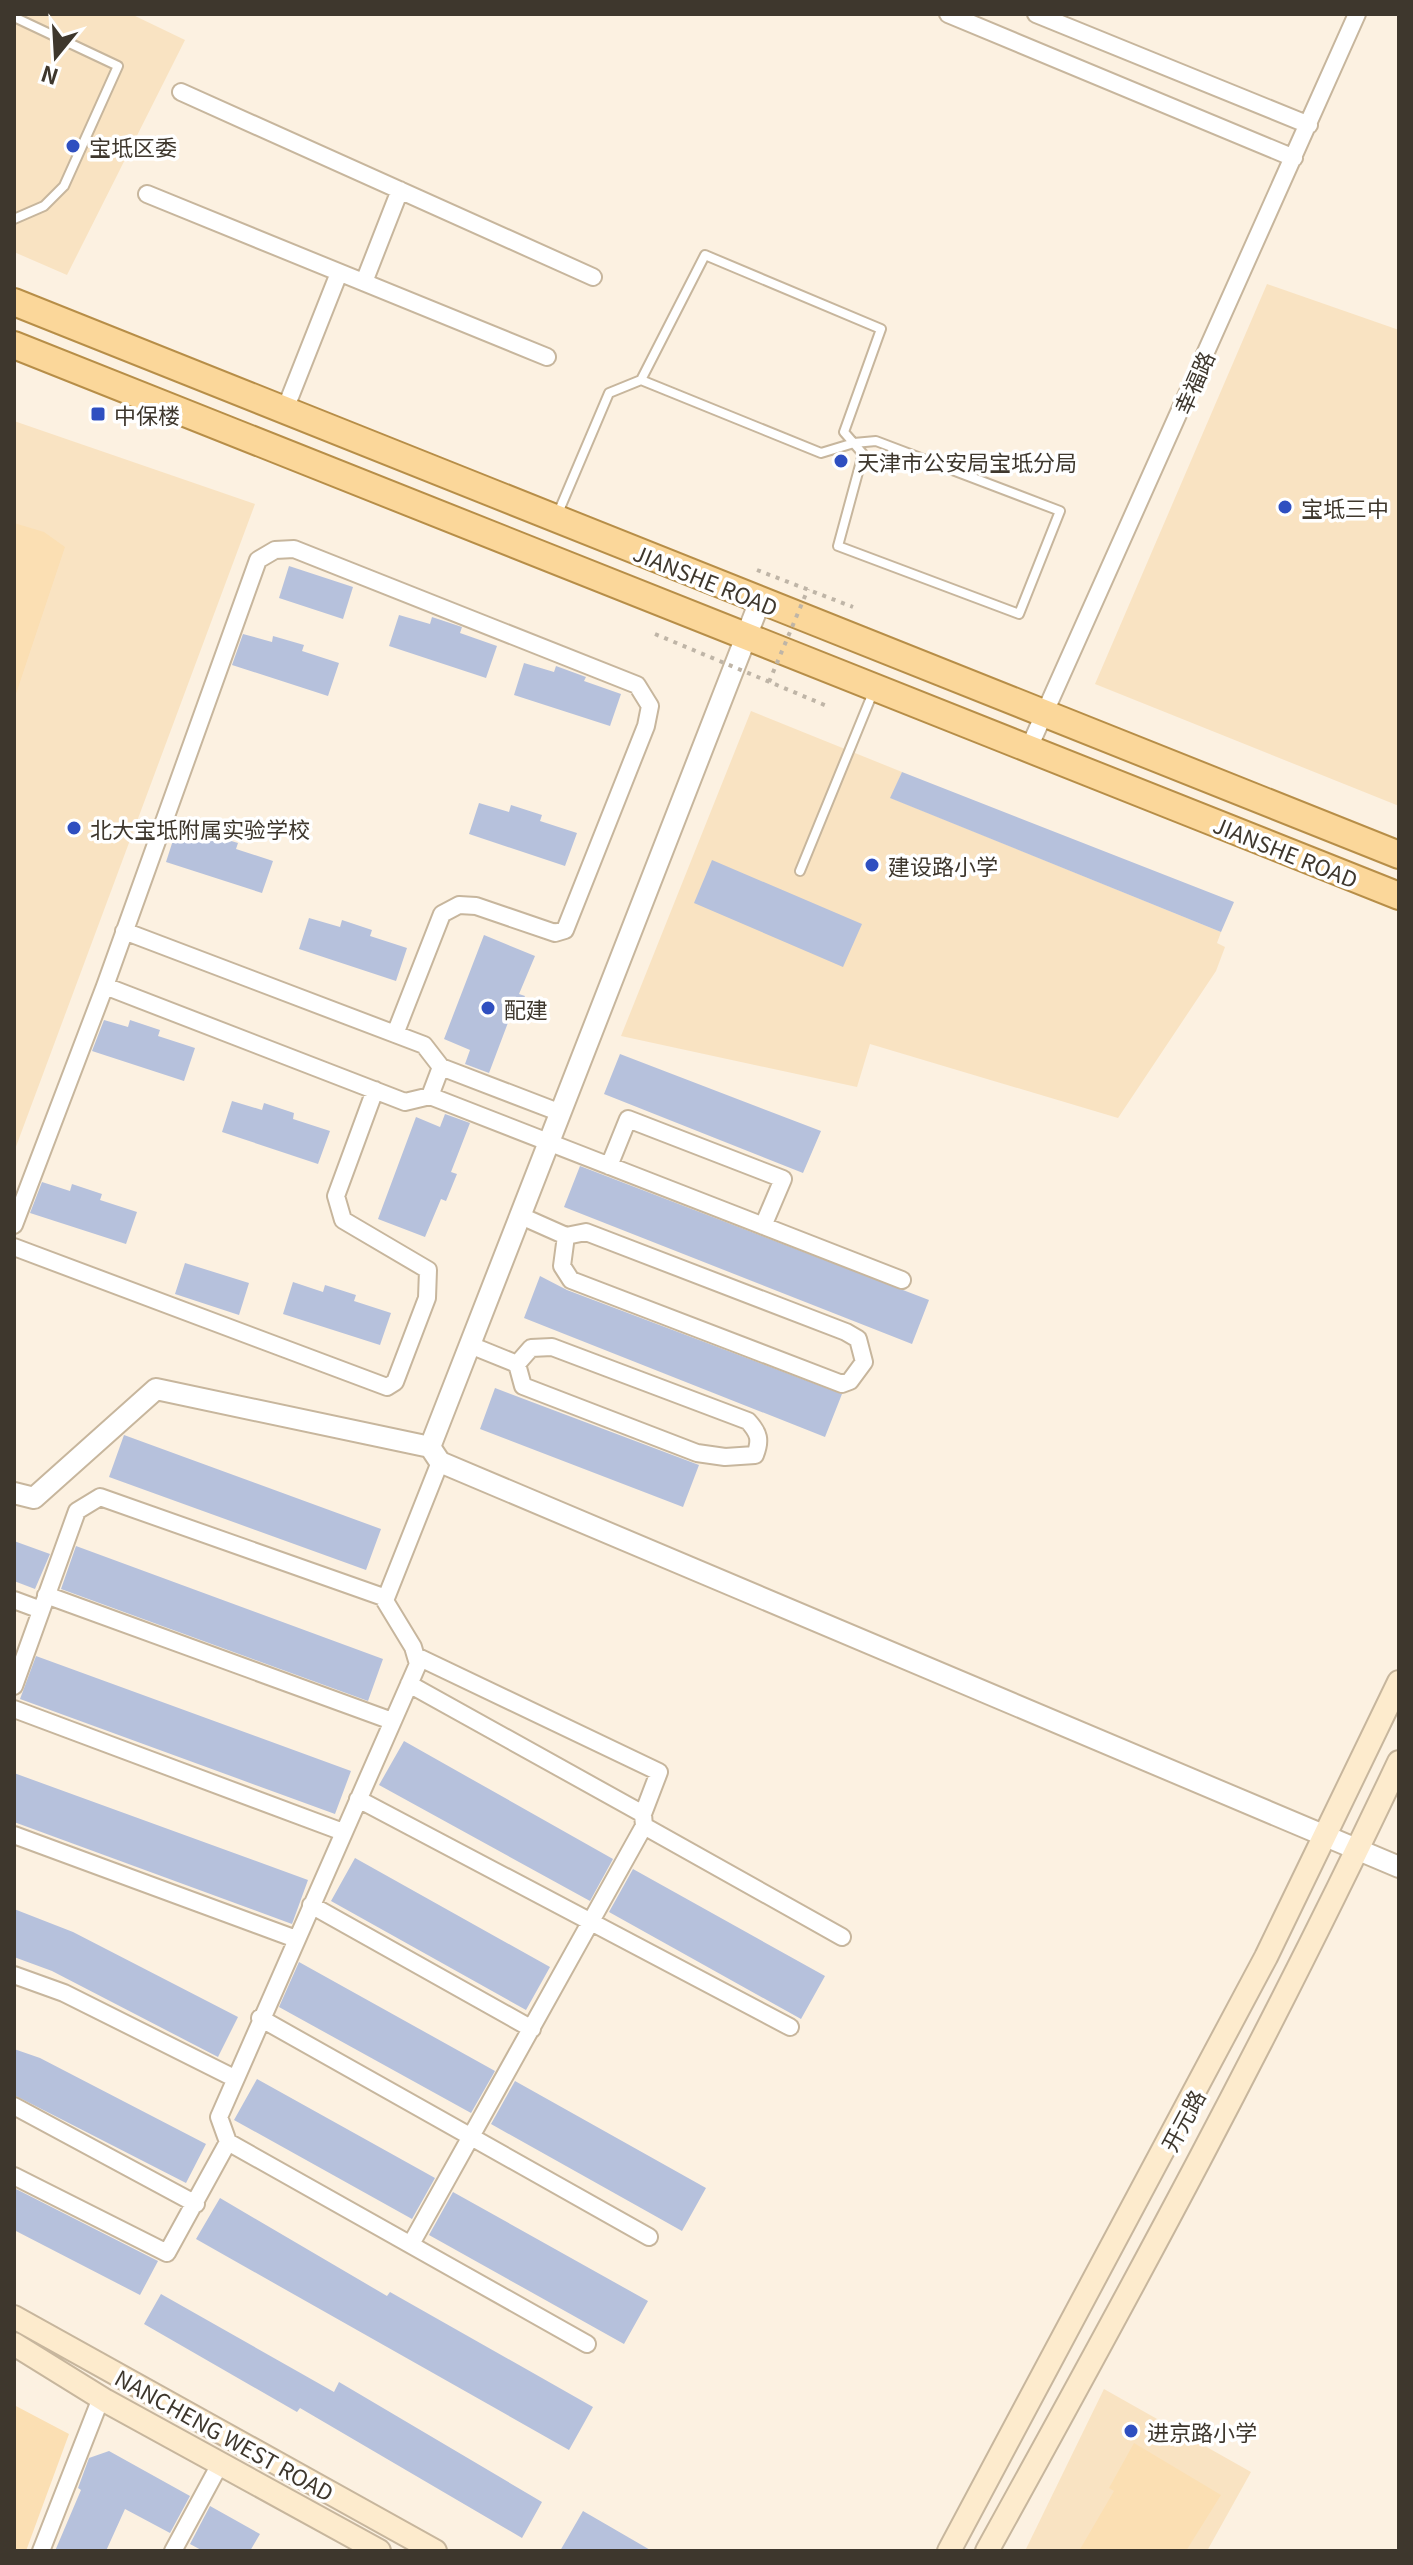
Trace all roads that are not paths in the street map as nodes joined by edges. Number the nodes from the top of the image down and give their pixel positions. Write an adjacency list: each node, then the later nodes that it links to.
1 (948, 14): 7 (street)
2 (1036, 14): 6 (street)
3 (1357, 14): 6 (street, 幸福路)
4 (14, 17): 10 (lane)
5 (181, 92): 8 (street)
6 (1309, 125): 7 (street, 幸福路)
7 (1294, 158): 24 (street, 幸福路)
8 (400, 190): 12 (street); 13 (street)
9 (147, 194): 11 (street)
10 (14, 219)
11 (339, 273): 13 (street); 18 (street)
12 (593, 277)
13 (364, 282): 16 (street)
14 (14, 302): 18 (main road, JIANSHE ROAD)
15 (14, 345): 22 (main road, JIANSHE ROAD)
16 (547, 357)
17 (641, 380): 19 (lane); 19 (lane); 20 (lane)
18 (284, 412): 20 (main road, JIANSHE ROAD)
19 (854, 443): 19 (lane)
20 (556, 518): 21 (main road, JIANSHE ROAD)
21 (760, 601): 22 (street); 24 (main road, JIANSHE ROAD)
22 (746, 636): 23 (main road, JIANSHE ROAD); 35 (street)
23 (874, 689): 25 (main road, JIANSHE ROAD); 27 (lane)
24 (1044, 713): 25 (street, 幸福路); 26 (main road, JIANSHE ROAD)
25 (1028, 750): 28 (main road, JIANSHE ROAD)
26 (1399, 855)
27 (800, 871)
28 (1399, 896)
29 (124, 931): 30 (street); 31 (street); 31 (street)
30 (105, 986): 33 (street); 39 (street)
31 (395, 1034): 32 (street)
32 (441, 1067): 34 (street); 35 (street)
33 (375, 1090): 34 (street); 42 (street)
34 (430, 1096): 36 (street)
35 (561, 1113): 36 (street)
36 (549, 1143): 37 (street); 38 (street)
37 (609, 1166): 40 (street); 40 (street)
38 (521, 1216): 41 (street); 44 (street)
39 (14, 1225)
40 (763, 1226): 43 (street)
41 (566, 1236): 41 (street)
42 (14, 1247)
43 (902, 1280)
44 (470, 1345): 45 (street); 46 (street)
45 (517, 1364): 45 (street)
46 (435, 1454): 47 (street); 48 (street); 62 (street)
47 (14, 1493)
48 (382, 1596): 50 (street); 51 (street)
49 (14, 1600): 50 (street)
50 (44, 1602): 54 (street); 56 (street)
51 (416, 1656): 53 (street); 59 (street)
52 (1399, 1682): 62 (main road, 开元路)
53 (409, 1684): 56 (street); 59 (street)
54 (14, 1686)
55 (14, 1709): 60 (street)
56 (392, 1721): 58 (street)
57 (1399, 1762): 63 (main road, 开元路)
58 (358, 1799): 60 (street); 66 (street)
59 (644, 1820): 66 (street); 67 (street)
60 (343, 1832): 65 (street)
61 (14, 1835): 68 (street)
62 (1323, 1835): 63 (street); 90 (main road, 开元路)
63 (1358, 1849): 64 (street); 91 (main road, 开元路)
64 (1399, 1867)
65 (311, 1905): 68 (street); 72 (street)
66 (592, 1922): 71 (street); 72 (street)
67 (842, 1937)
68 (296, 1939): 70 (street)
69 (14, 1975): 73 (street)
70 (260, 2018): 73 (street); 75 (street)
71 (790, 2027)
72 (532, 2029): 75 (street)
73 (234, 2078): 76 (street)
74 (14, 2106): 78 (street)
75 (471, 2137): 79 (street); 80 (street)
76 (228, 2142): 78 (street); 80 (street)
77 (14, 2176): 78 (street)
78 (196, 2204)
79 (649, 2237)
80 (411, 2244): 83 (street)
81 (14, 2317): 89 (main road, NANCHENG WEST ROAD)
82 (14, 2344): 84 (main road, NANCHENG WEST ROAD)
83 (587, 2344)
84 (101, 2398): 85 (main road, NANCHENG WEST ROAD); 86 (street)
85 (220, 2464): 87 (street); 88 (main road, NANCHENG WEST ROAD)
86 (41, 2551)
87 (173, 2551)
88 (379, 2551)
89 (435, 2551)
90 (949, 2551)
91 (987, 2551)

